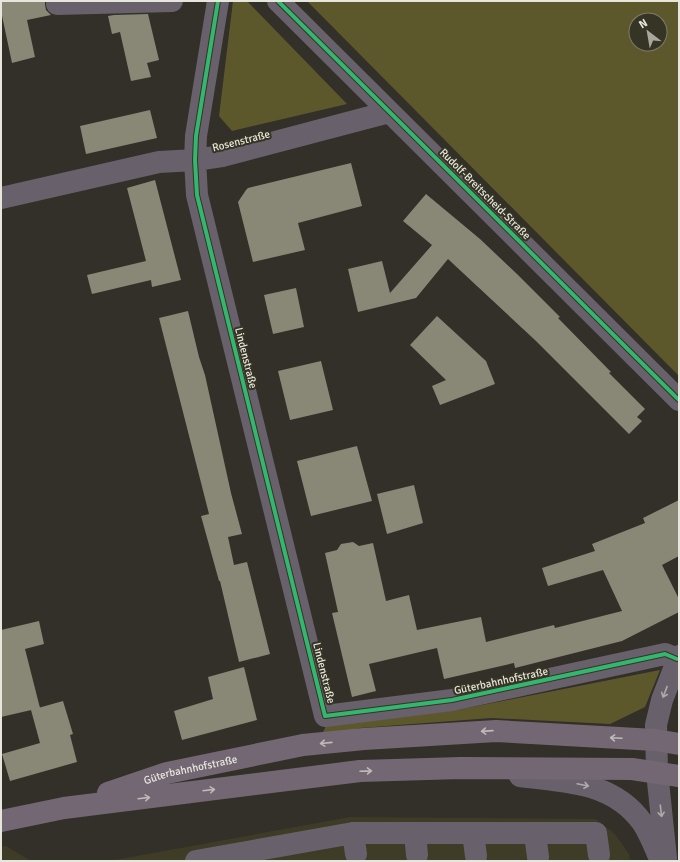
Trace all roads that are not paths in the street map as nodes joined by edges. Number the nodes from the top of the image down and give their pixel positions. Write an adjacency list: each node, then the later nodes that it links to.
1 (172, 1): 4 (street)
2 (218, 1): 6 (street, Lindenstraße)
3 (278, 1): 5 (street, Rudolf-Breitscheid-Straße)
4 (57, 4)
5 (389, 112): 6 (street, Rosenstraße); 8 (street, Rudolf-Breitscheid-Straße)
6 (195, 160): 7 (street, Rosenstraße); 10 (street, Lindenstraße)
7 (1, 198)
8 (679, 400)
9 (678, 657): 10 (street, Güterbahnhofstraße); 11 (street, Güterbahnhofstraße, one-way to 11)
10 (325, 716)
11 (655, 740): 12 (main road); 14 (street, Güterbahnhofstraße); 16 (main road, Güterbahnhofstraße, one-way to 16)
12 (679, 744)
13 (462, 768): 14 (main road, Güterbahnhofstraße); 16 (main road, Güterbahnhofstraße, one-way to 13); 30 (street, one-way to 30)
14 (657, 772): 15 (main road, Güterbahnhofstraße); 31 (street, one-way to 31)
15 (679, 776)
16 (64, 808): 17 (main road, Güterbahnhofstraße)
17 (1, 821)
18 (354, 833): 19 (street); 22 (street); 23 (street)
19 (415, 833): 20 (street); 24 (street)
20 (472, 833): 21 (street); 26 (street)
21 (535, 834): 25 (street); 28 (street)
22 (296, 852): 27 (street)
23 (356, 854)
24 (417, 855)
25 (599, 855)
26 (476, 856)
27 (241, 857): 29 (street)
28 (538, 857)
29 (196, 861)
30 (661, 861)
31 (666, 861)

